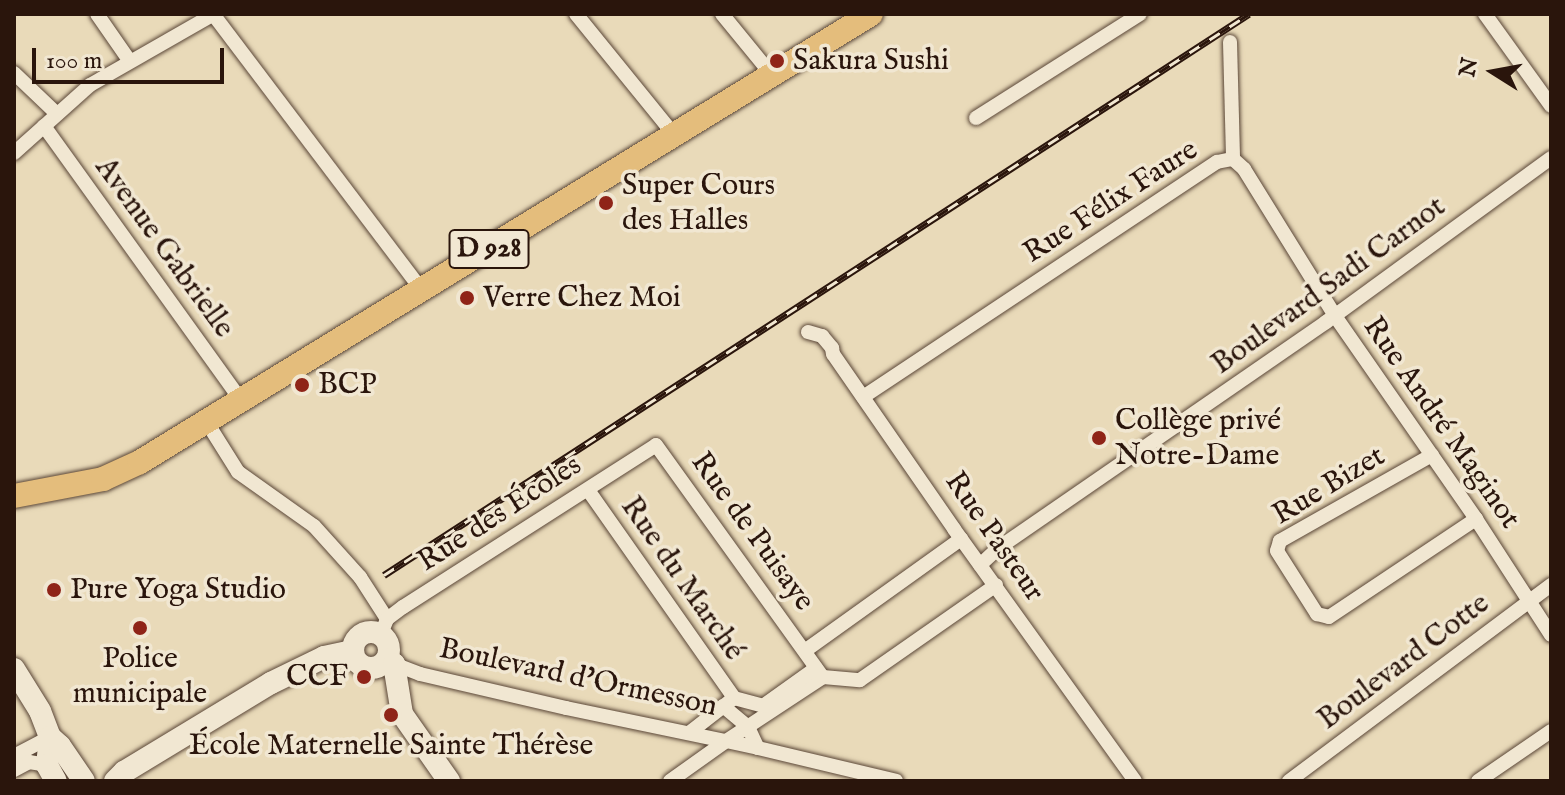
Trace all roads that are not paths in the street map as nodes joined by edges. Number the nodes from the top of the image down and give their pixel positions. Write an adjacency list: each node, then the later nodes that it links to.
1 (97, 14): 9 (street)
2 (214, 14): 9 (street); 20 (street)
3 (576, 14): 16 (street)
4 (722, 14): 11 (street)
5 (871, 14): 11 (main road, D 928)
6 (1140, 14): 14 (street)
7 (1485, 14): 12 (street)
8 (1230, 42): 19 (street)
9 (129, 60): 13 (street)
10 (14, 73): 13 (street)
11 (772, 75): 16 (main road, D 928)
12 (1551, 106)
13 (56, 113): 15 (street)
14 (976, 118)
15 (44, 126): 17 (street); 24 (street, Avenue Gabrielle)
16 (675, 136): 20 (main road, D 928)
17 (14, 153)
18 (1551, 158): 21 (street, Boulevard Sadi Carnot)
19 (1233, 159): 21 (street, Rue Félix Faure); 23 (street, Rue Félix Faure)
20 (422, 290): 24 (main road, D 928)
21 (1335, 316): 27 (street, Rue André Maginot); 32 (street, Boulevard Sadi Carnot)
22 (808, 332): 23 (street, Rue Pasteur)
23 (863, 397): 31 (street, Rue Pasteur)
24 (241, 400): 25 (main road, D 928)
25 (206, 421): 29 (main road, D 928); 36 (street)
26 (656, 445): 28 (street, Rue des Écoles); 38 (street, Rue de Puisaye)
27 (1432, 455): 30 (street, Rue André Maginot); 30 (street, Rue Bizet)
28 (588, 490): 36 (street, Rue des Écoles); 43 (street, Rue du Marché)
29 (14, 496)
30 (1476, 519): 35 (street, Rue André Maginot)
31 (961, 539): 32 (street, Rue Pasteur); 38 (street)
32 (980, 565): 33 (street, Rue Pasteur)
33 (996, 585): 42 (street); 61 (street, Rue Pasteur)
34 (1551, 585): 35 (street, Boulevard Cotte)
35 (1530, 601): 37 (street, Rue André Maginot); 62 (street, Boulevard Cotte)
36 (384, 627): 39 (main road); 40 (main road)
37 (1551, 635)
38 (806, 650): 42 (street, Rue de Puisaye)
39 (353, 651): 40 (main road); 56 (main road)
40 (391, 662): 47 (street, Boulevard d'Ormesson); 58 (main road)
41 (14, 669): 48 (main road)
42 (820, 673): 44 (street, Boulevard d'Ormesson)
43 (728, 702): 44 (street); 45 (street, Rue du Marché); 47 (street)
44 (766, 710): 45 (street, Boulevard d'Ormesson)
45 (748, 727): 49 (street, Boulevard d'Ormesson); 50 (street)
46 (1551, 731): 63 (street)
47 (693, 734): 49 (street, Boulevard d'Ormesson); 52 (street)
48 (44, 740): 51 (street); 53 (street); 55 (main road); 57 (main road)
49 (726, 741): 50 (street); 52 (street)
50 (758, 748): 60 (street)
51 (14, 756)
52 (700, 760): 59 (street)
53 (14, 763)
54 (14, 770): 55 (street)
55 (52, 773)
56 (119, 776): 57 (main road)
57 (82, 780)
58 (449, 781)
59 (670, 781)
60 (896, 781)
61 (1135, 781)
62 (1289, 781)
63 (1478, 781)

